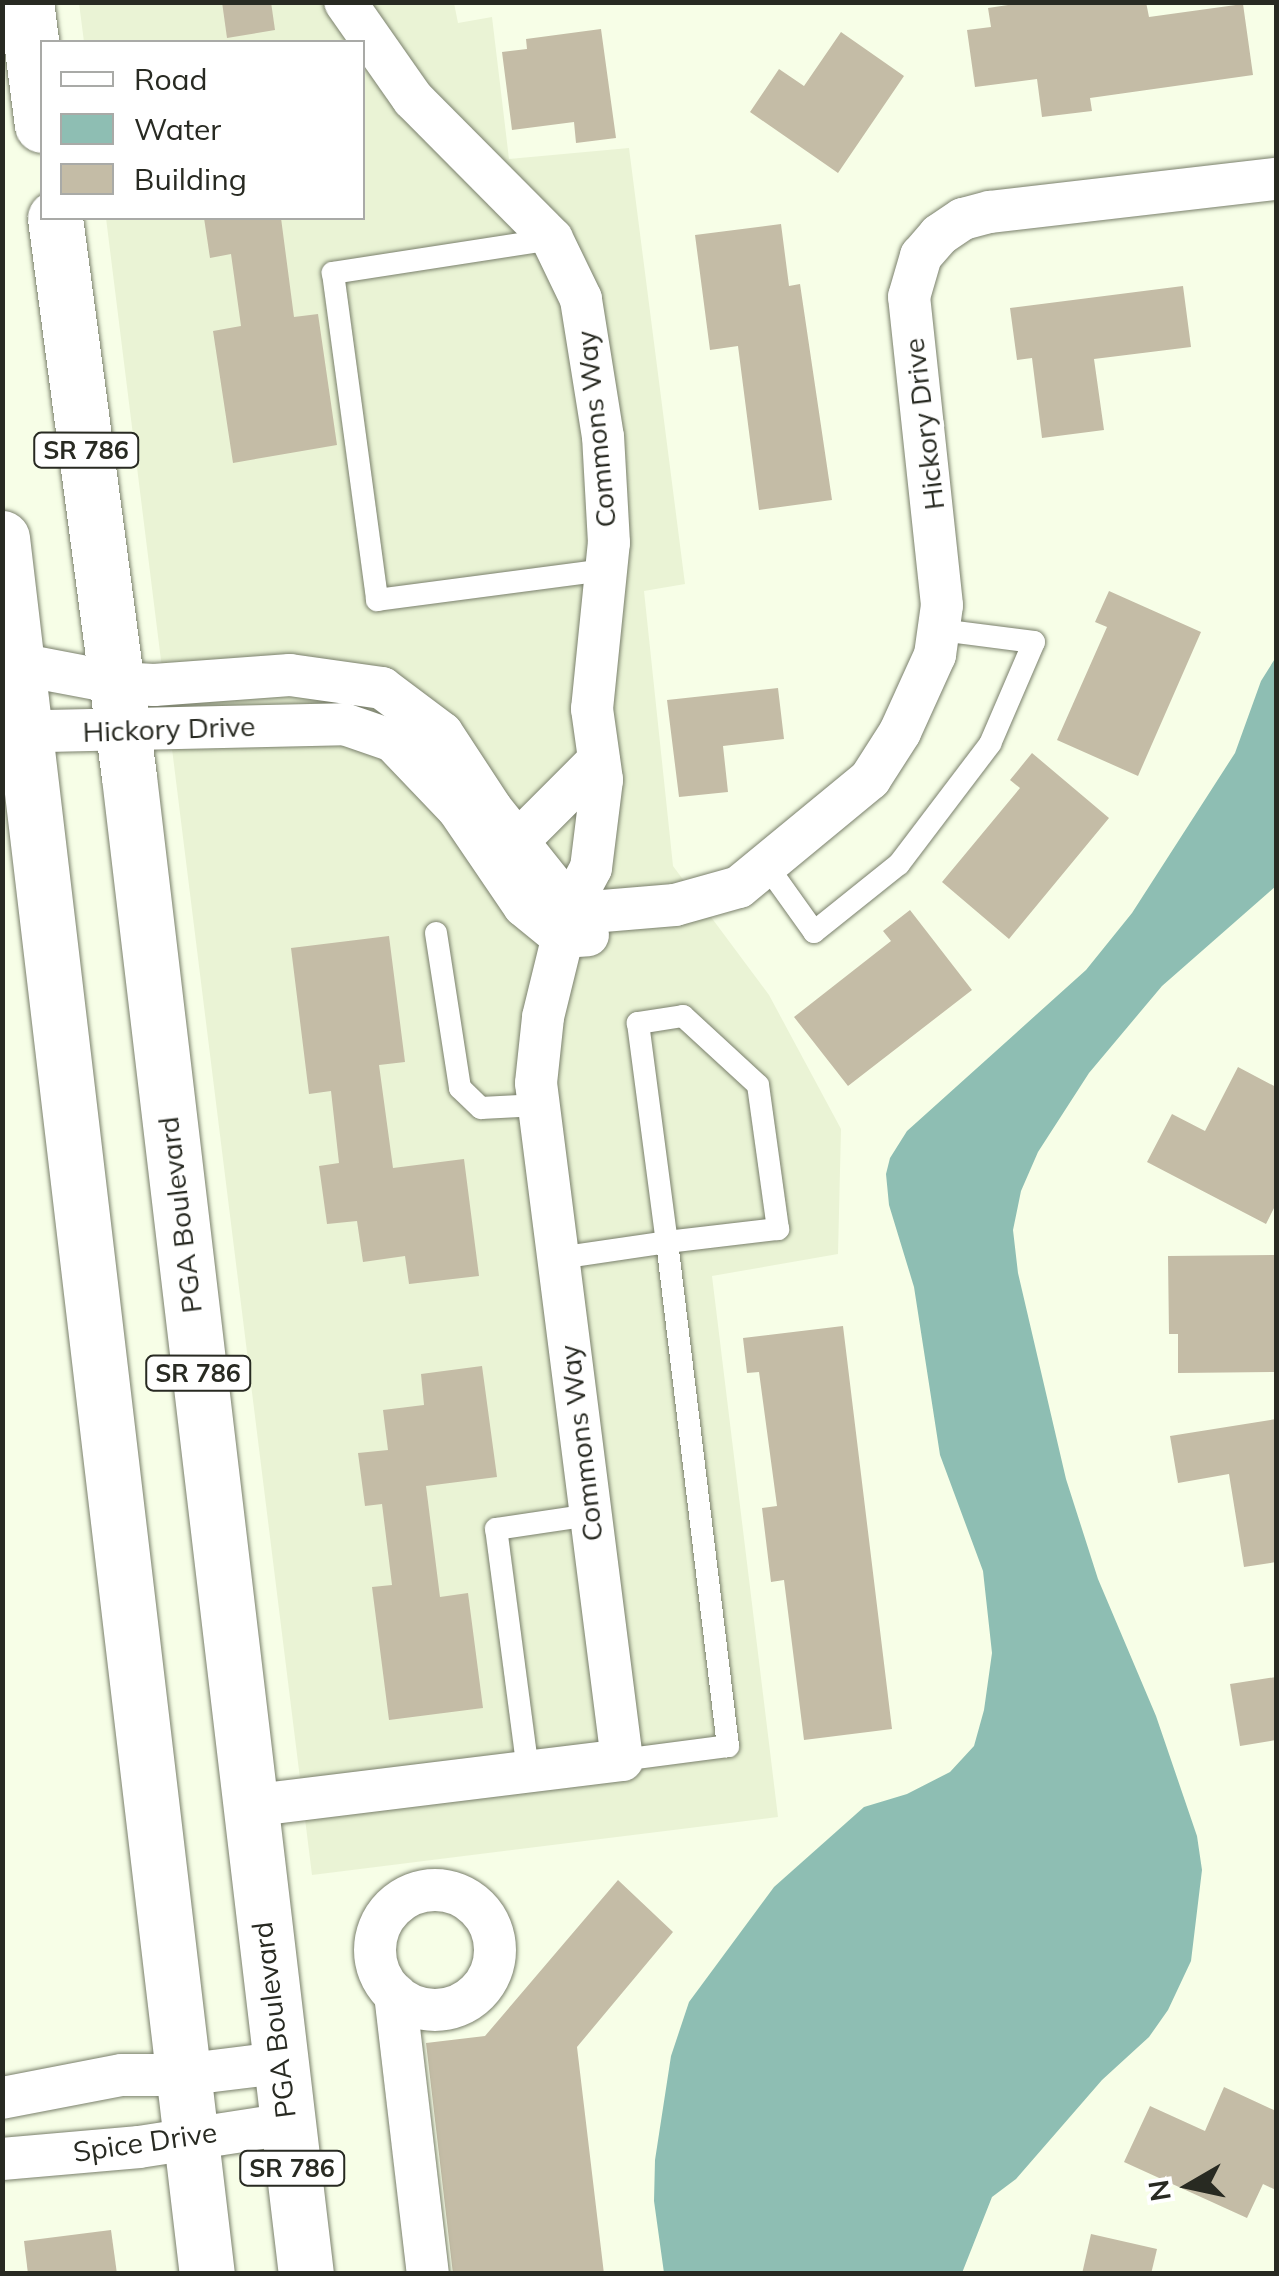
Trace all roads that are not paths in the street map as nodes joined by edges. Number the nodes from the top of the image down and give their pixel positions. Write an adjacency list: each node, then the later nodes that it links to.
1 (26, 2): 3 (main road)
2 (346, 2): 6 (street, Commons Way)
3 (40, 110)
4 (1276, 179): 9 (street, Hickory Drive)
5 (55, 220): 11 (main road, PGA Boulevard / SR 786)
6 (552, 238): 8 (street, Commons Way); 8 (lane)
7 (2, 538): 10 (main road, SR 786)
8 (606, 570): 13 (street, Commons Way)
9 (940, 630): 15 (street, Hickory Drive); 15 (lane)
10 (11, 663): 11 (street, Hickory Drive); 12 (main road, SR 786)
11 (120, 706): 12 (street, Hickory Drive); 14 (street, Hickory Drive); 24 (main road, PGA Boulevard / SR 786)
12 (15, 733): 27 (main road, SR 786)
13 (599, 760): 14 (street); 16 (street, Commons Way)
14 (506, 853): 16 (street, Hickory Drive)
15 (753, 876): 16 (street, Hickory Drive)
16 (566, 922): 18 (street, Commons Way)
17 (436, 933): 18 (lane)
18 (538, 1106): 20 (street, Commons Way)
19 (666, 1242): 19 (lane); 20 (lane); 22 (lane)
20 (559, 1258): 21 (street, Commons Way)
21 (590, 1516): 22 (street, Commons Way); 23 (lane)
22 (622, 1760): 23 (street)
23 (528, 1771): 24 (street)
24 (248, 1806): 26 (main road, PGA Boulevard / SR 786)
25 (395, 1994): 34 (street)
26 (280, 2062): 27 (street); 29 (main road, PGA Boulevard / SR 786)
27 (181, 2076): 28 (street); 30 (main road, SR 786)
28 (2, 2098)
29 (286, 2124): 30 (street, Spice Drive); 33 (main road, PGA Boulevard / SR 786)
30 (190, 2136): 31 (street, Spice Drive); 32 (main road, SR 786)
31 (2, 2159)
32 (207, 2274)
33 (306, 2274)
34 (428, 2274)

